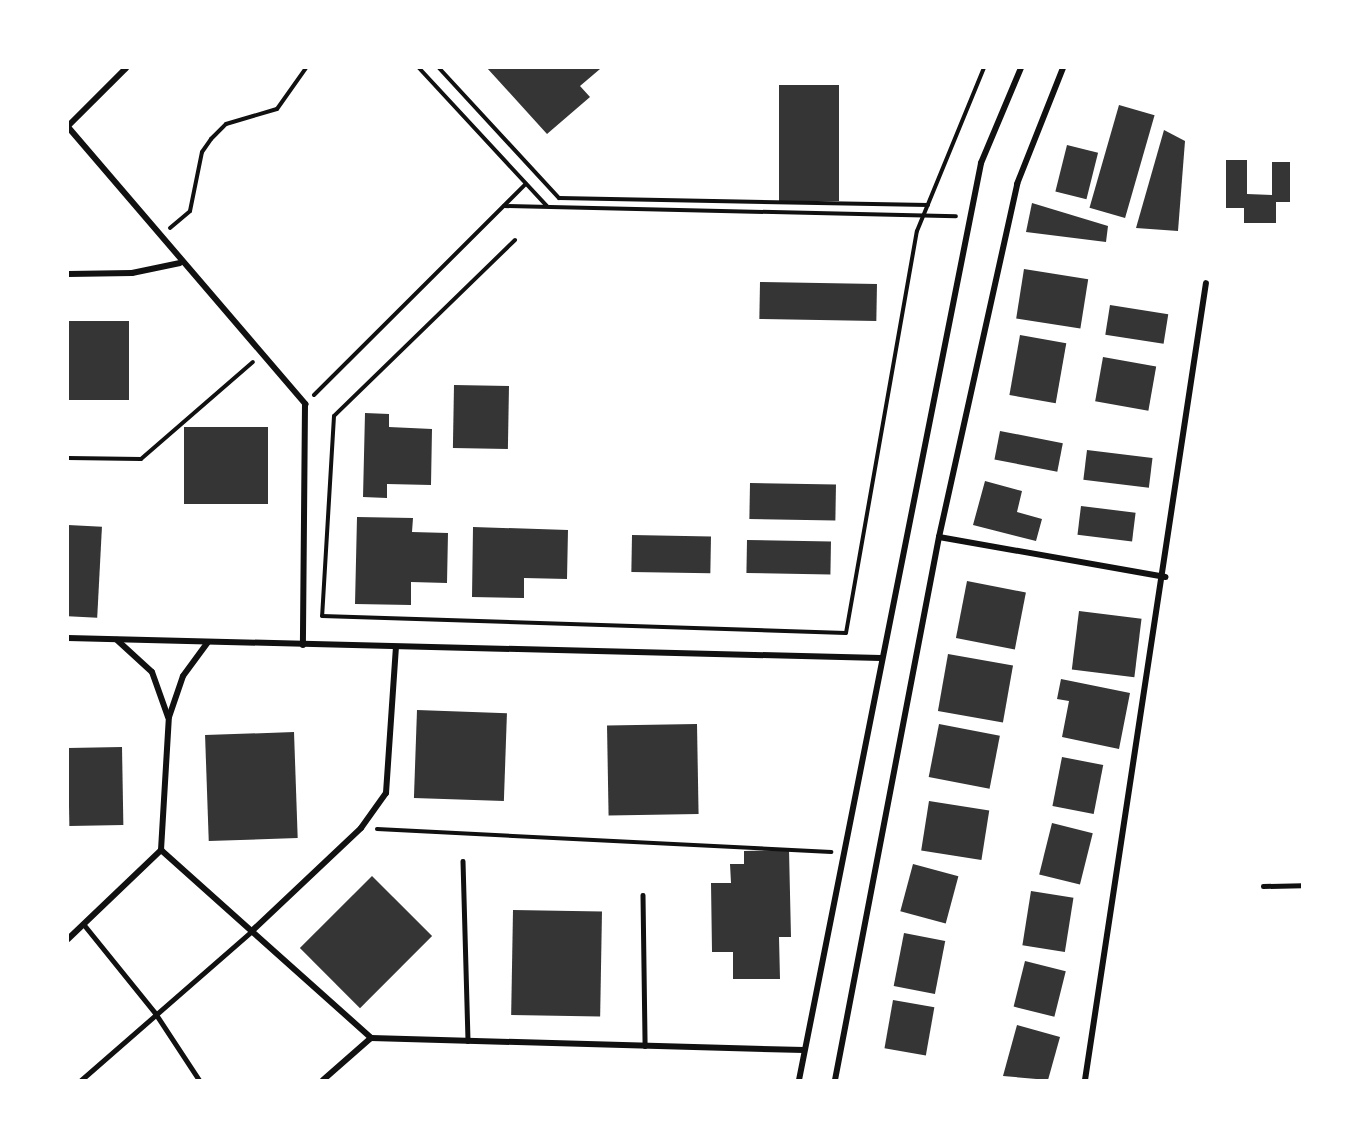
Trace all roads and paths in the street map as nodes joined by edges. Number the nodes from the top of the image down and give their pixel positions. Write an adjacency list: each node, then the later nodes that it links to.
1 (126, 68): 8 (street)
2 (306, 68): 15 (path)
3 (419, 68): 9 (path)
4 (439, 68): 10 (path)
5 (984, 68): 10 (path)
6 (1021, 68): 14 (street)
7 (1063, 68): 23 (street)
8 (68, 126): 15 (street)
9 (526, 184): 11 (path); 12 (path)
10 (928, 205): 13 (path)
11 (504, 206): 12 (path); 21 (path)
12 (547, 206): 13 (path)
13 (923, 215): 14 (path); 16 (path)
14 (970, 216): 30 (street)
15 (159, 238): 17 (street)
16 (515, 240)
17 (180, 263): 18 (street); 20 (street)
18 (68, 274)
19 (1206, 284): 24 (street)
20 (261, 354): 21 (street); 22 (path)
21 (305, 404): 28 (street)
22 (68, 458)
23 (939, 537): 24 (street); 51 (street)
24 (1165, 577): 52 (street)
25 (68, 638): 26 (street)
26 (117, 640): 27 (street); 31 (street)
27 (208, 642): 28 (street); 31 (street)
28 (303, 645): 29 (street)
29 (396, 646): 30 (street); 32 (street)
30 (881, 658): 34 (street)
31 (169, 717): 33 (street)
32 (361, 828): 34 (path); 40 (street)
33 (161, 850): 39 (street); 40 (street)
34 (843, 852): 46 (street)
35 (463, 861): 44 (lane)
36 (1302, 885): 37 (lane)
37 (1263, 886)
38 (643, 895): 45 (lane)
39 (84, 925): 41 (street); 42 (street)
40 (254, 929): 42 (street); 43 (street)
41 (68, 939)
42 (155, 1013): 47 (street); 48 (street)
43 (372, 1038): 44 (street); 49 (street)
44 (468, 1041): 45 (street)
45 (645, 1046): 46 (street)
46 (804, 1050): 50 (street)
47 (81, 1080)
48 (199, 1080)
49 (323, 1080)
50 (799, 1080)
51 (835, 1080)
52 (1085, 1080)

